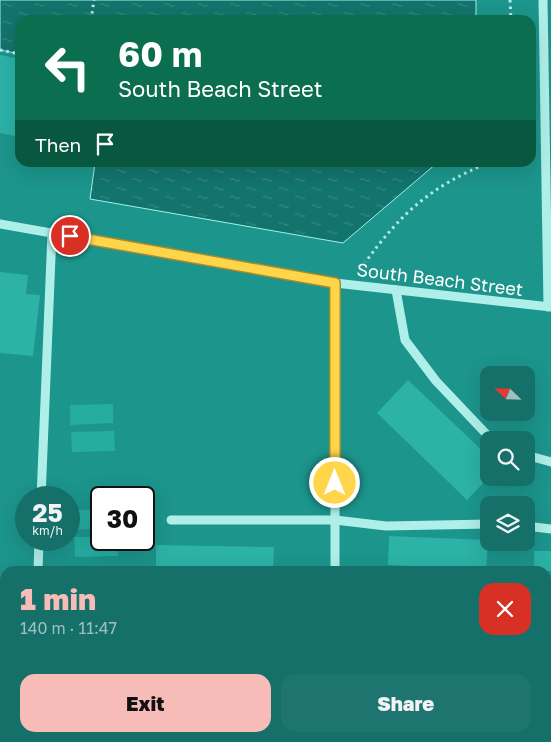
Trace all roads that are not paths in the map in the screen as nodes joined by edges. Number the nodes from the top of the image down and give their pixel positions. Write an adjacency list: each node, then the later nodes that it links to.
1 (543, 0): 6 (street)
2 (0, 224): 3 (street, South Beach Street)
3 (52, 233): 4 (street, South Beach Street); 10 (street)
4 (335, 283): 5 (street, South Beach Street); 12 (street)
5 (396, 290): 6 (street, South Beach Street); 7 (street)
6 (550, 307)
7 (483, 431)
8 (535, 458): 9 (street)
9 (551, 462)
10 (41, 486)
11 (171, 520): 12 (street)
12 (335, 520): 13 (street); 18 (street)
13 (480, 524)
14 (535, 527): 15 (street)
15 (551, 528)
16 (39, 551): 17 (street)
17 (38, 566)
18 (336, 566)

